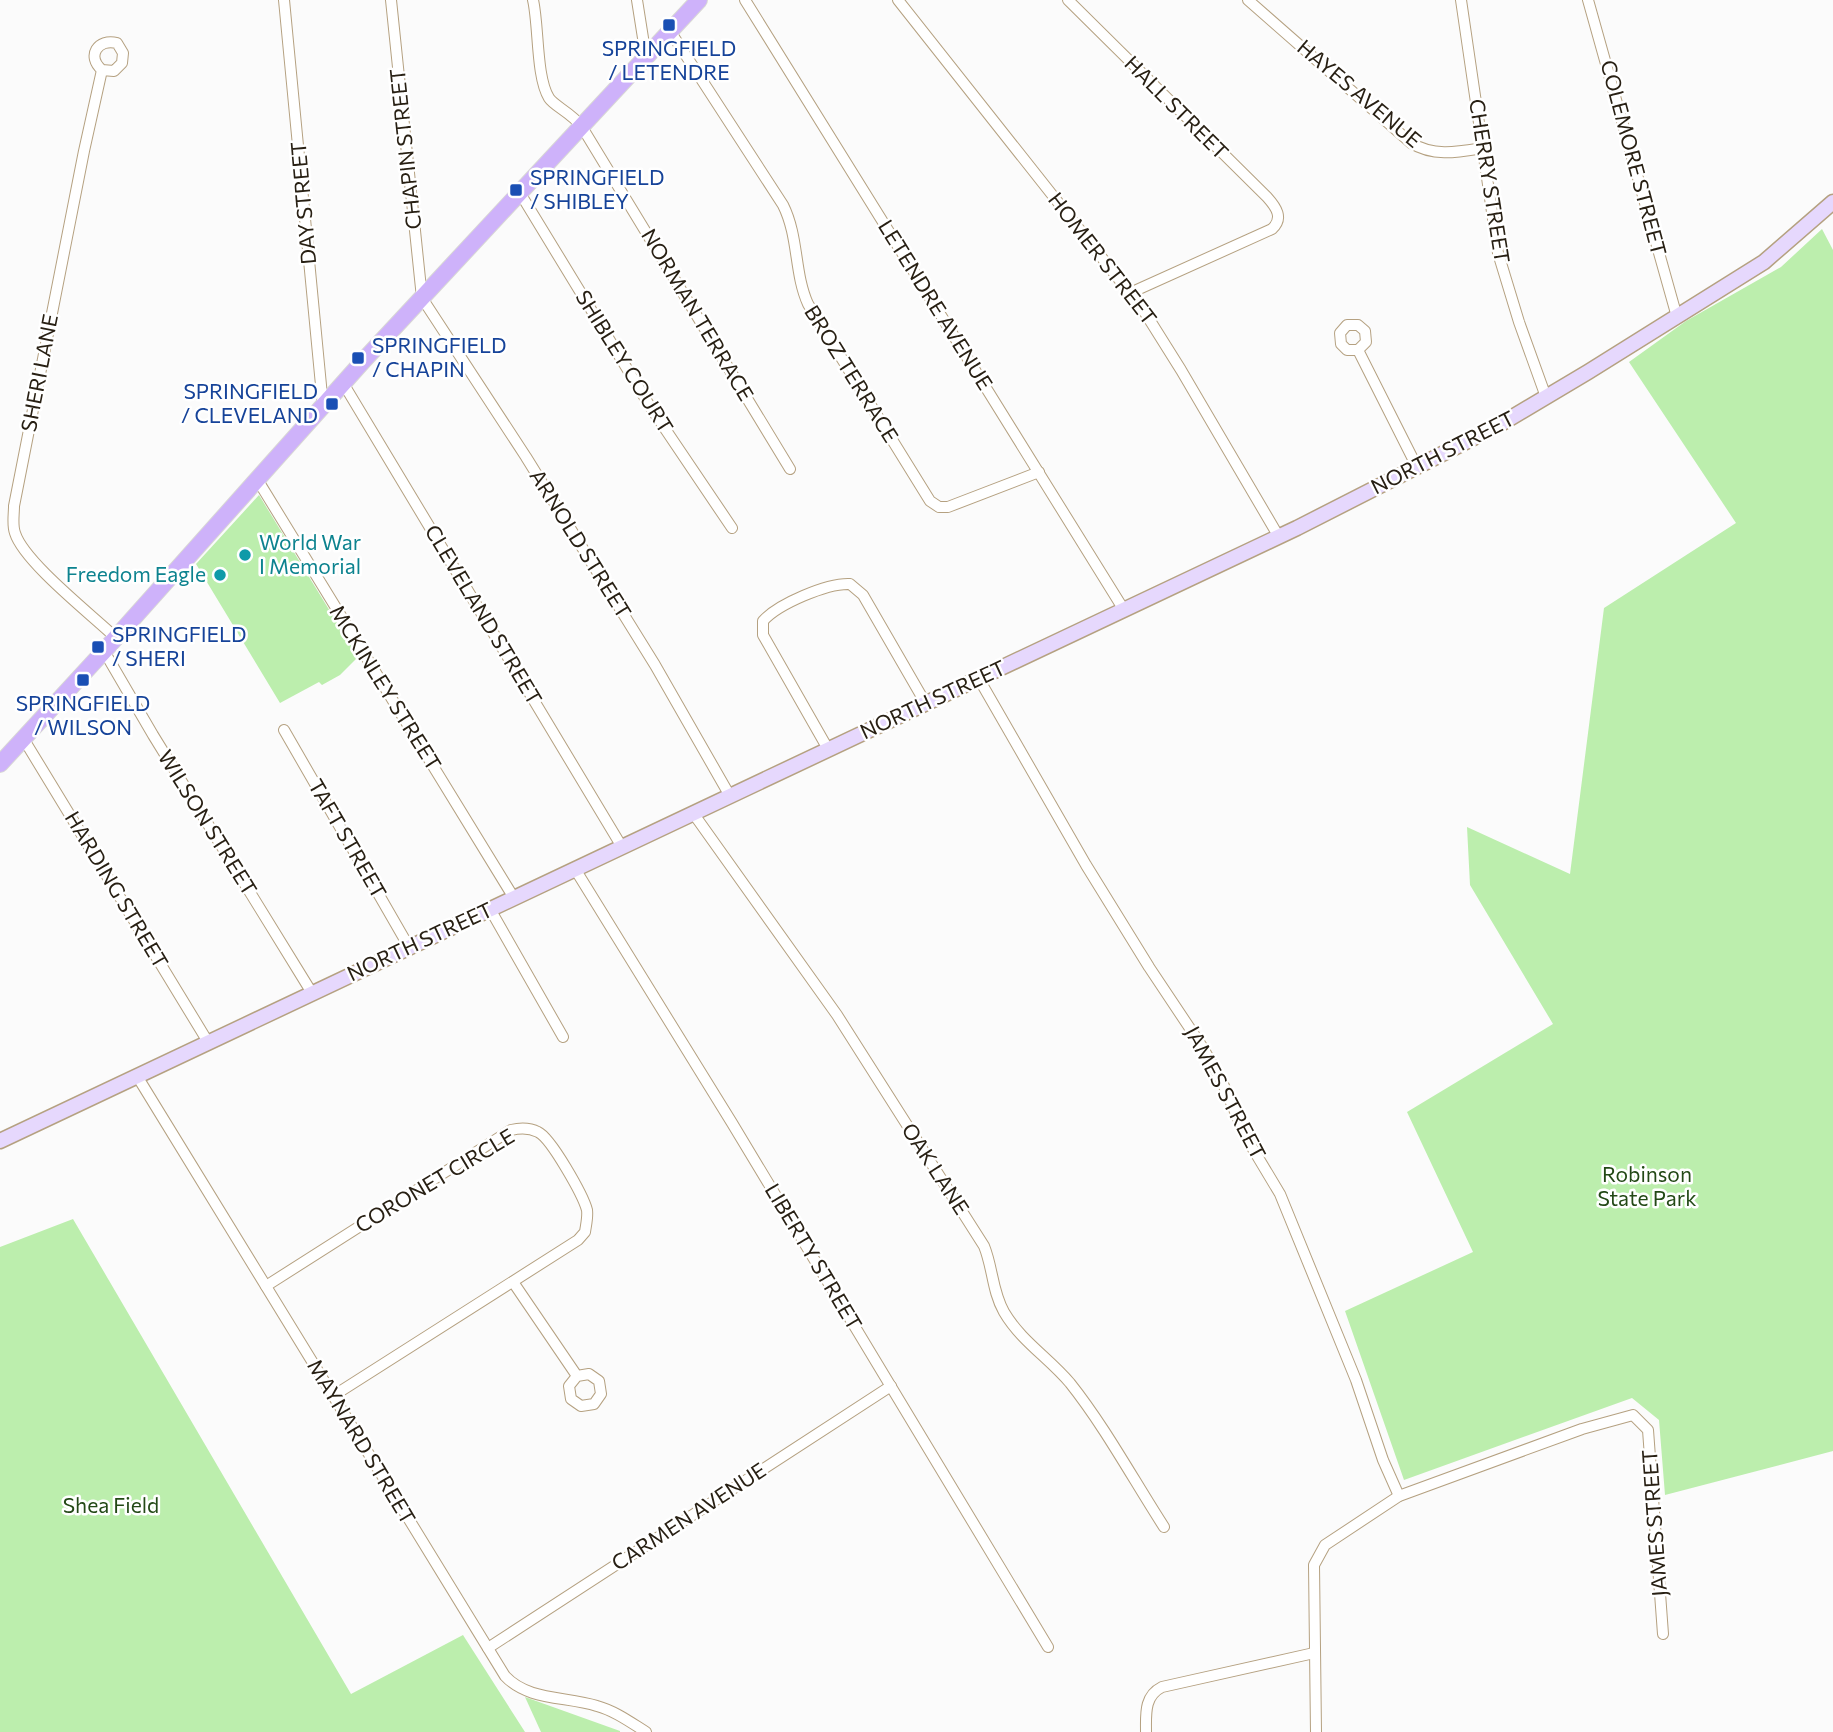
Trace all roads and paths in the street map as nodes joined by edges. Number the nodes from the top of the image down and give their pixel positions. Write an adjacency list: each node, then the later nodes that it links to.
1 (284, 0): 25 (street, DAY STREET)
2 (391, 0): 20 (street, CHAPIN STREET)
3 (533, 0): 15 (street, NORMAN TERRACE)
4 (637, 0): 13 (street)
5 (699, 0): 12 (main road)
6 (745, 0): 28 (street, LETENDRE AVENUE)
7 (898, 0): 19 (street, HOMER STREET)
8 (1068, 0): 19 (street, HALL STREET)
9 (1248, 0): 16 (street, HAYES AVENUE)
10 (1461, 0): 16 (street, CHERRY STREET)
11 (1588, 0): 21 (street, COLEMORE STREET)
12 (670, 31): 13 (main road); 28 (street, BROZ TERRACE)
13 (646, 57): 15 (main road)
14 (102, 70): 33 (street, SHERI LANE)
15 (582, 127): 17 (main road); 27 (street, NORMAN TERRACE)
16 (1483, 148): 24 (street, CHERRY STREET)
17 (520, 193): 20 (main road); 30 (street, SHIBLEY COURT)
18 (1833, 202): 21 (main road, NORTH STREET)
19 (1130, 293): 31 (street, HOMER STREET)
20 (422, 298): 23 (main road); 41 (street, ARNOLD STREET)
21 (1676, 317): 24 (main road, NORTH STREET)
22 (1358, 350): 26 (street)
23 (343, 383): 25 (main road); 43 (street, CLEVELAND STREET)
24 (1546, 397): 26 (main road, NORTH STREET)
25 (323, 406): 29 (main road)
26 (1417, 467): 31 (main road, NORTH STREET)
27 (790, 468)
28 (1039, 472): 32 (street, LETENDRE AVENUE)
29 (257, 479): 33 (main road); 45 (street, MCKINLEY STREET)
30 (732, 528)
31 (1279, 537): 32 (main road, NORTH STREET)
32 (1124, 610): 35 (main road, NORTH STREET)
33 (116, 638): 34 (main road)
34 (104, 651): 38 (main road); 48 (street, WILSON STREET)
35 (979, 679): 36 (main road, NORTH STREET); 58 (street, JAMES STREET)
36 (926, 704): 39 (main road, NORTH STREET); 39 (street)
37 (284, 730): 47 (street, TAFT STREET)
38 (23, 738): 40 (main road); 50 (street, HARDING STREET)
39 (828, 749): 41 (main road, NORTH STREET)
40 (0, 764)
41 (730, 796): 42 (main road, NORTH STREET)
42 (693, 813): 43 (main road, NORTH STREET); 59 (street, OAK LANE)
43 (622, 846): 44 (main road, NORTH STREET)
44 (575, 869): 45 (main road, NORTH STREET); 56 (street, LIBERTY STREET)
45 (514, 898): 46 (main road, NORTH STREET)
46 (491, 909): 47 (main road, NORTH STREET); 49 (street)
47 (409, 947): 48 (main road, NORTH STREET)
48 (313, 993): 50 (main road, NORTH STREET)
49 (563, 1037)
50 (208, 1042): 51 (main road, NORTH STREET)
51 (137, 1076): 52 (main road, NORTH STREET); 54 (street, MAYNARD STREET)
52 (0, 1141)
53 (513, 1282): 54 (street, CORONET CIRCLE); 55 (street); 57 (street, CORONET CIRCLE)
54 (266, 1286): 57 (street, MAYNARD STREET)
55 (577, 1376)
56 (891, 1386): 61 (street, LIBERTY STREET); 62 (street, CARMEN AVENUE)
57 (333, 1396): 62 (street, MAYNARD STREET)
58 (1399, 1496): 60 (street, JAMES STREET); 63 (street, JAMES STREET)
59 (1164, 1527)
60 (1663, 1634)
61 (1048, 1647)
62 (488, 1648): 64 (street, MAYNARD STREET)
63 (1314, 1653): 65 (street); 66 (street, JAMES STREET)
64 (646, 1732)
65 (1146, 1732)
66 (1316, 1732)

